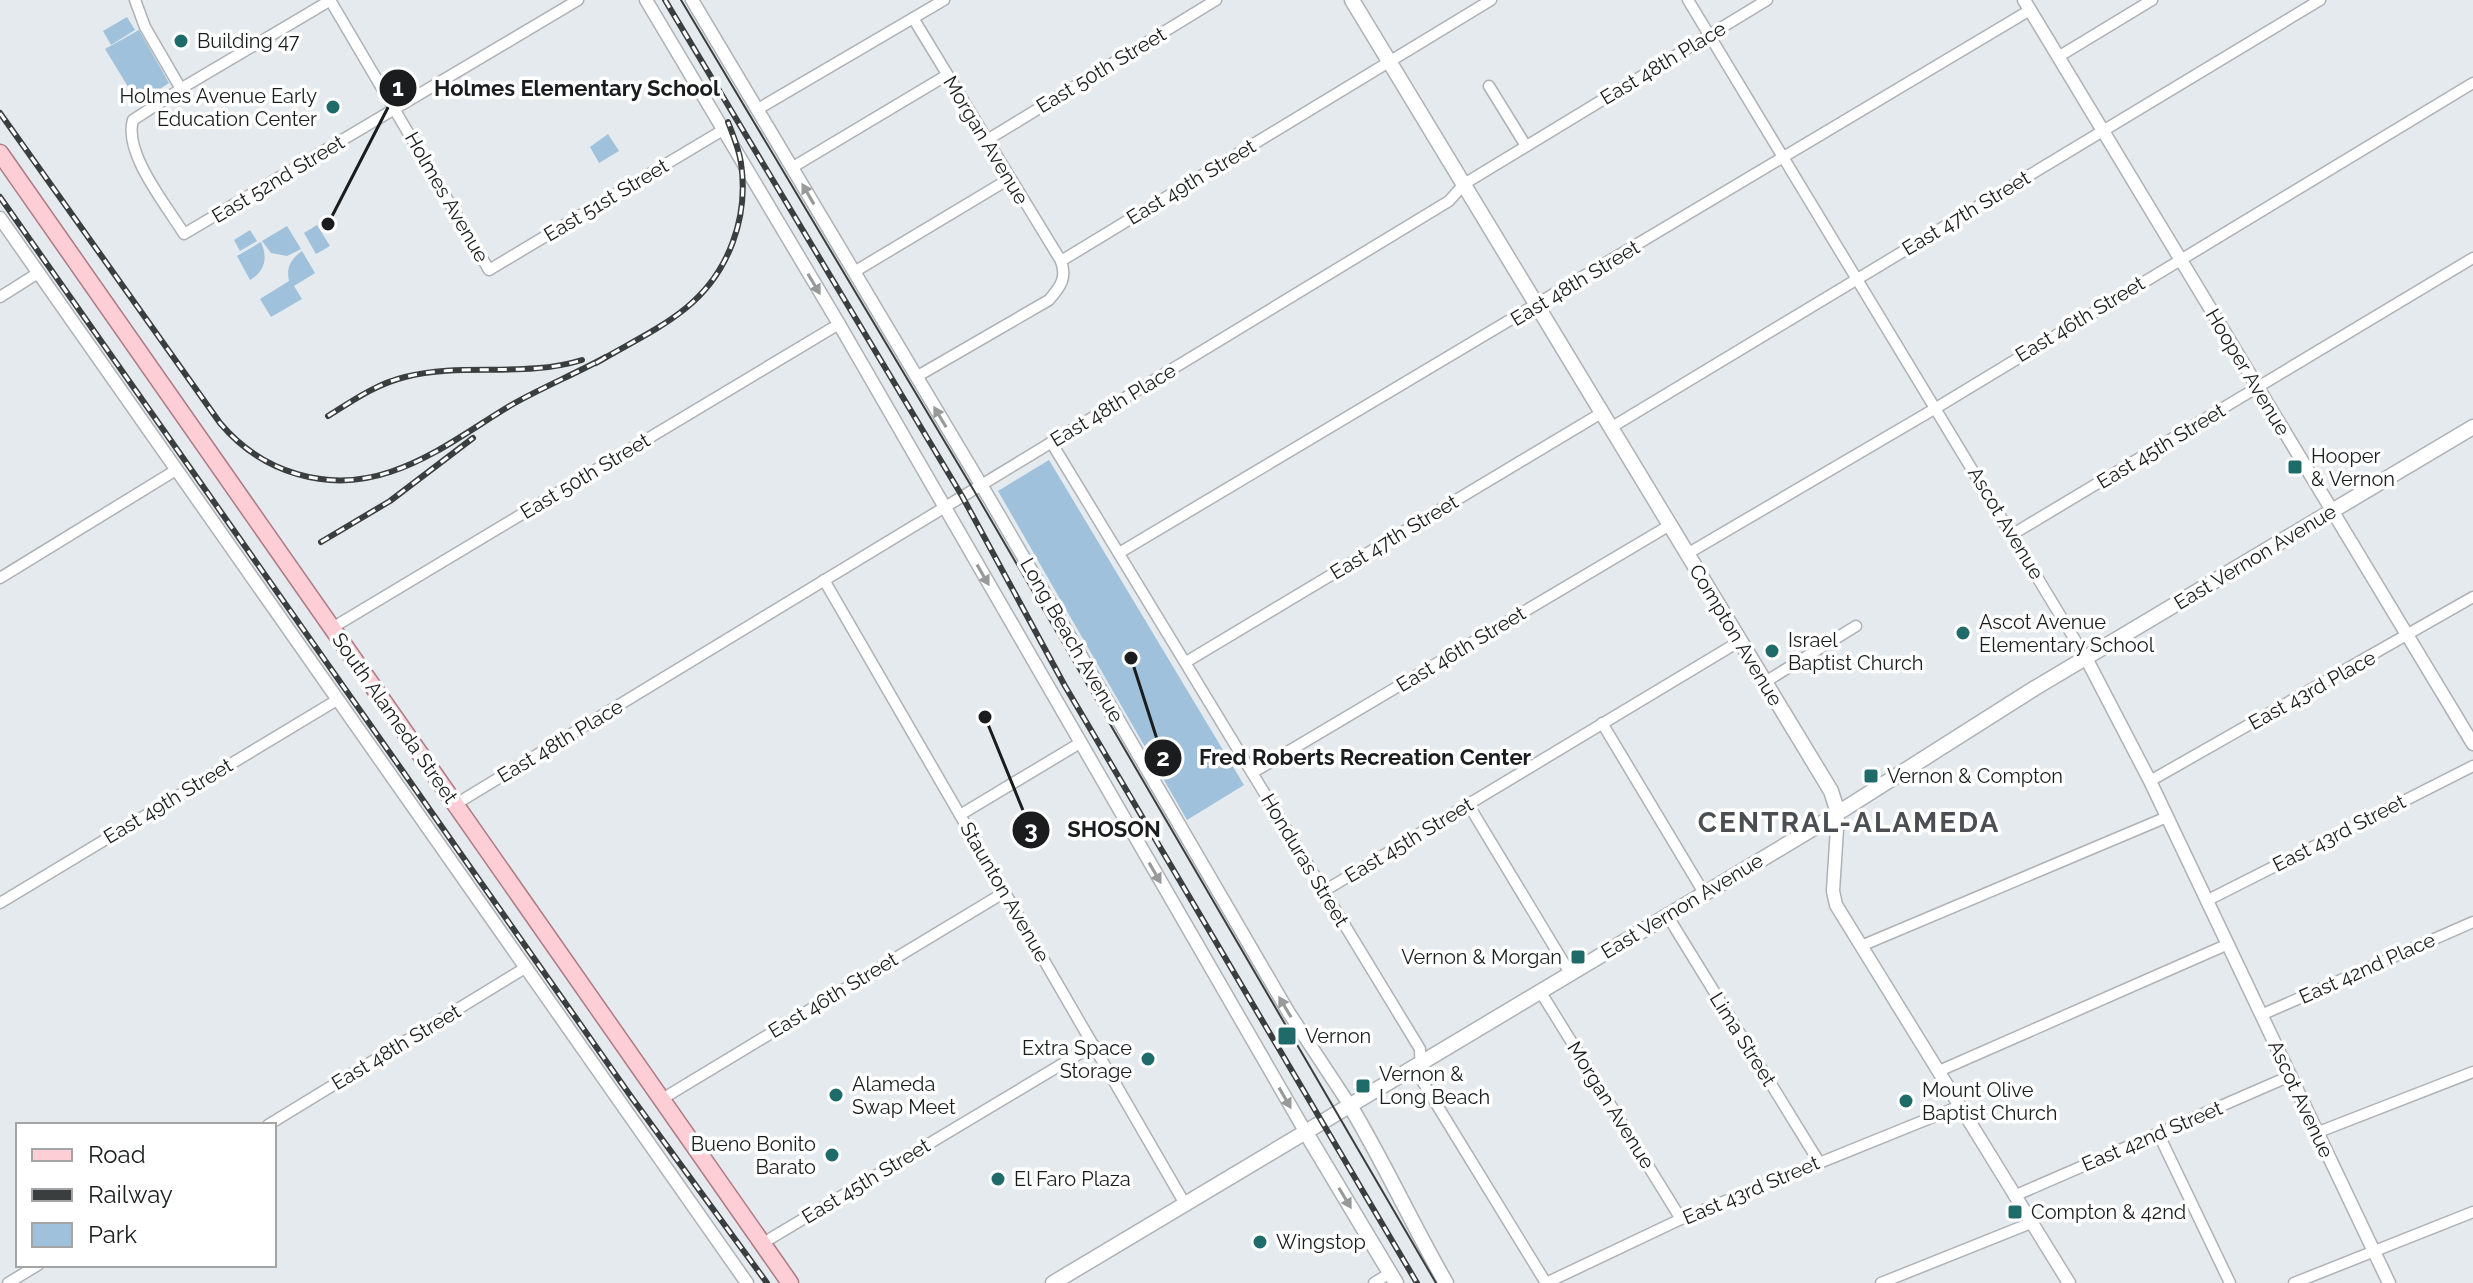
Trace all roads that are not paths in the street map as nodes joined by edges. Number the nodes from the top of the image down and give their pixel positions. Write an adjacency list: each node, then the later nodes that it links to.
1 (135, 0): 22 (street)
2 (331, 0): 22 (street); 23 (street, Holmes Avenue)
3 (578, 0): 23 (street, East 52nd Street)
4 (646, 0): 25 (street)
5 (692, 0): 24 (street, Long Beach Avenue)
6 (944, 0): 15 (street)
7 (1216, 0): 27 (street, East 50th Street)
8 (1352, 0): 18 (main road, Compton Avenue)
9 (1491, 0): 18 (street, East 49th Street)
10 (1688, 0): 16 (street, Ascot Avenue)
11 (1767, 0): 16 (street, East 48th Place)
12 (2152, 0): 17 (street)
13 (2320, 0): 26 (street, East 47th Street)
14 (2027, 5): 17 (street, Hooper Avenue); 30 (street, East 48th Street)
15 (913, 18): 19 (street, Morgan Avenue); 24 (street)
16 (1709, 35): 28 (street, East 48th Place); 30 (street, Ascot Avenue)
17 (2058, 57): 26 (street, Hooper Avenue)
18 (1389, 62): 33 (main road, Compton Avenue); 37 (street, East 49th Street)
19 (947, 75): 27 (street, Morgan Avenue); 31 (street)
20 (2473, 83): 35 (street, East 46th Street)
21 (1489, 86): 28 (street)
22 (181, 89): 23 (street, East 52nd Street)
23 (395, 109): 38 (street, Holmes Avenue)
24 (758, 109): 31 (street, Long Beach Avenue)
25 (723, 130): 38 (street, East 51st Street); 44 (street, one-way to 44)
26 (2102, 130): 35 (street, Hooper Avenue); 41 (street, East 47th Street)
27 (987, 140): 32 (street, Morgan Avenue)
28 (1526, 146): 33 (street, East 48th Place)
29 (0, 153): 64 (main road, South Alameda Street)
30 (1784, 156): 41 (street, Ascot Avenue); 43 (street, East 48th Street)
31 (793, 167): 39 (street, Long Beach Avenue, one-way to 31)
32 (1009, 179): 37 (street, Morgan Avenue); 39 (street)
33 (1464, 184): 43 (main road, Compton Avenue); 51 (street, East 48th Place)
34 (0, 218): 40 (street, South Alameda Street)
35 (2180, 258): 46 (street, Hooper Avenue); 47 (street, East 46th Street)
36 (2473, 258): 46 (street, East 45th Street)
37 (1061, 261): 45 (street)
38 (489, 270)
39 (854, 272): 45 (street, Long Beach Avenue)
40 (38, 273): 42 (street); 52 (street, South Alameda Street)
41 (1857, 279): 47 (street, Ascot Avenue); 49 (street, East 47th Street)
42 (0, 297)
43 (1538, 306): 48 (main road, Compton Avenue); 58 (street, East 48th Street)
44 (839, 324): 54 (street); 64 (street, East 50th Street)
45 (916, 377): 53 (street, Long Beach Avenue, one-way to 45)
46 (2258, 387): 55 (street, Hooper Avenue); 57 (street, East 45th Street)
47 (1936, 408): 57 (street, Ascot Avenue); 59 (street, East 46th Street)
48 (1603, 412): 49 (main road, Compton Avenue); 68 (street, East 47th Street)
49 (1612, 427): 56 (main road, Compton Avenue)
50 (2473, 427): 55 (main road, East Vernon Avenue)
51 (1051, 442): 53 (street, East 48th Place); 58 (street, Honduras Street)
52 (176, 470): 60 (street); 70 (street, South Alameda Street)
53 (981, 484): 54 (street, East 48th Place); 101 (street, Long Beach Avenue, one-way to 53)
54 (945, 507): 61 (street, East 48th Place); 72 (street, one-way to 72)
55 (2332, 511): 65 (street, Hooper Avenue); 67 (main road, East Vernon Avenue)
56 (1670, 525): 59 (main road, Compton Avenue); 75 (street, East 46th Street)
57 (2013, 534): 67 (street, Ascot Avenue)
58 (1119, 553): 68 (street, Honduras Street)
59 (1687, 554): 66 (main road, Compton Avenue)
60 (0, 578)
61 (824, 580): 77 (street, East 48th Place); 80 (street, Staunton Avenue)
62 (2473, 597): 65 (street, East 43rd Place)
63 (1856, 626): 69 (street)
64 (332, 628): 77 (main road, South Alameda Street)
65 (2408, 636): 73 (street, Hooper Avenue); 76 (street, East 43rd Place)
66 (1740, 641): 69 (main road, Compton Avenue); 71 (street, East 45th Street)
67 (2086, 658): 76 (street, Ascot Avenue); 79 (main road, East Vernon Avenue)
68 (1186, 662): 75 (street, Honduras Street)
69 (1765, 682): 79 (main road, Compton Avenue)
70 (337, 700): 86 (street, East 49th Street); 91 (street, South Alameda Street)
71 (1602, 723): 78 (street, East 45th Street); 84 (street)
72 (1080, 743): 80 (street); 104 (street, one-way to 104)
73 (2473, 744)
74 (2473, 766): 85 (street, East 43rd Street)
75 (1252, 773): 82 (street, Honduras Street)
76 (2150, 781): 81 (street, Ascot Avenue)
77 (456, 804): 100 (main road, South Alameda Street)
78 (1468, 804): 82 (street, East 45th Street); 92 (street)
79 (1838, 813): 84 (main road, East Vernon Avenue); 90 (street, Compton Avenue)
80 (960, 815): 83 (street, Staunton Avenue)
81 (2167, 817): 85 (street, Ascot Avenue); 90 (street)
82 (1324, 891): 96 (street, Honduras Street)
83 (1005, 892): 95 (street, Staunton Avenue); 100 (street, East 46th Street)
84 (1704, 893): 87 (main road, East Vernon Avenue)
85 (2206, 901): 89 (street, Ascot Avenue)
86 (0, 903)
87 (1667, 915): 92 (main road, East Vernon Avenue); 107 (street, Lima Street)
88 (2473, 922): 94 (street, East 42nd Place)
89 (2226, 945): 94 (street, Ascot Avenue); 97 (street)
90 (1861, 946): 97 (street, Compton Avenue)
91 (525, 968): 103 (street, East 48th Street); 118 (street, South Alameda Street)
92 (1570, 973): 93 (main road, East Vernon Avenue)
93 (1540, 991): 96 (main road, East Vernon Avenue); 111 (street, Morgan Avenue)
94 (2261, 1015): 99 (street, Ascot Avenue)
95 (1094, 1045): 109 (street, Staunton Avenue); 113 (street, East 45th Street)
96 (1421, 1062): 101 (main road, East Vernon Avenue); 123 (street, Honduras Street)
97 (1939, 1071): 102 (street, Compton Avenue)
98 (2473, 1072): 106 (street)
99 (2290, 1076): 105 (street, East 42nd Street); 106 (street, Ascot Avenue)
100 (662, 1099): 113 (main road, South Alameda Street)
101 (1349, 1104): 104 (main road, East Vernon Avenue); 122 (main road, Long Beach Avenue)
102 (1960, 1106): 107 (street, East 43rd Street); 108 (street, Compton Avenue)
103 (271, 1123)
104 (1305, 1131): 109 (main road, East Vernon Avenue); 116 (main road, one-way to 116)
105 (2158, 1133): 108 (street, East 42nd Street); 126 (street)
106 (2316, 1133): 114 (street, Ascot Avenue)
107 (1819, 1162): 111 (street, East 43rd Street)
108 (2014, 1196): 112 (street, Compton Avenue)
109 (1185, 1204): 120 (main road, East Vernon Avenue)
110 (2473, 1212): 114 (street)
111 (1681, 1219): 123 (street, East 43rd Street)
112 (2031, 1223): 124 (street); 125 (street, Compton Avenue)
113 (763, 1243): 119 (main road, South Alameda Street)
114 (2373, 1251): 127 (street); 128 (street, Ascot Avenue)
115 (35, 1267): 117 (street)
116 (1393, 1278): 121 (street)
117 (8, 1283)
118 (747, 1283)
119 (790, 1283)
120 (1053, 1283)
121 (1374, 1283)
122 (1446, 1283)
123 (1546, 1283)
124 (1881, 1283)
125 (2069, 1283)
126 (2230, 1283)
127 (2294, 1283)
128 (2389, 1283)

